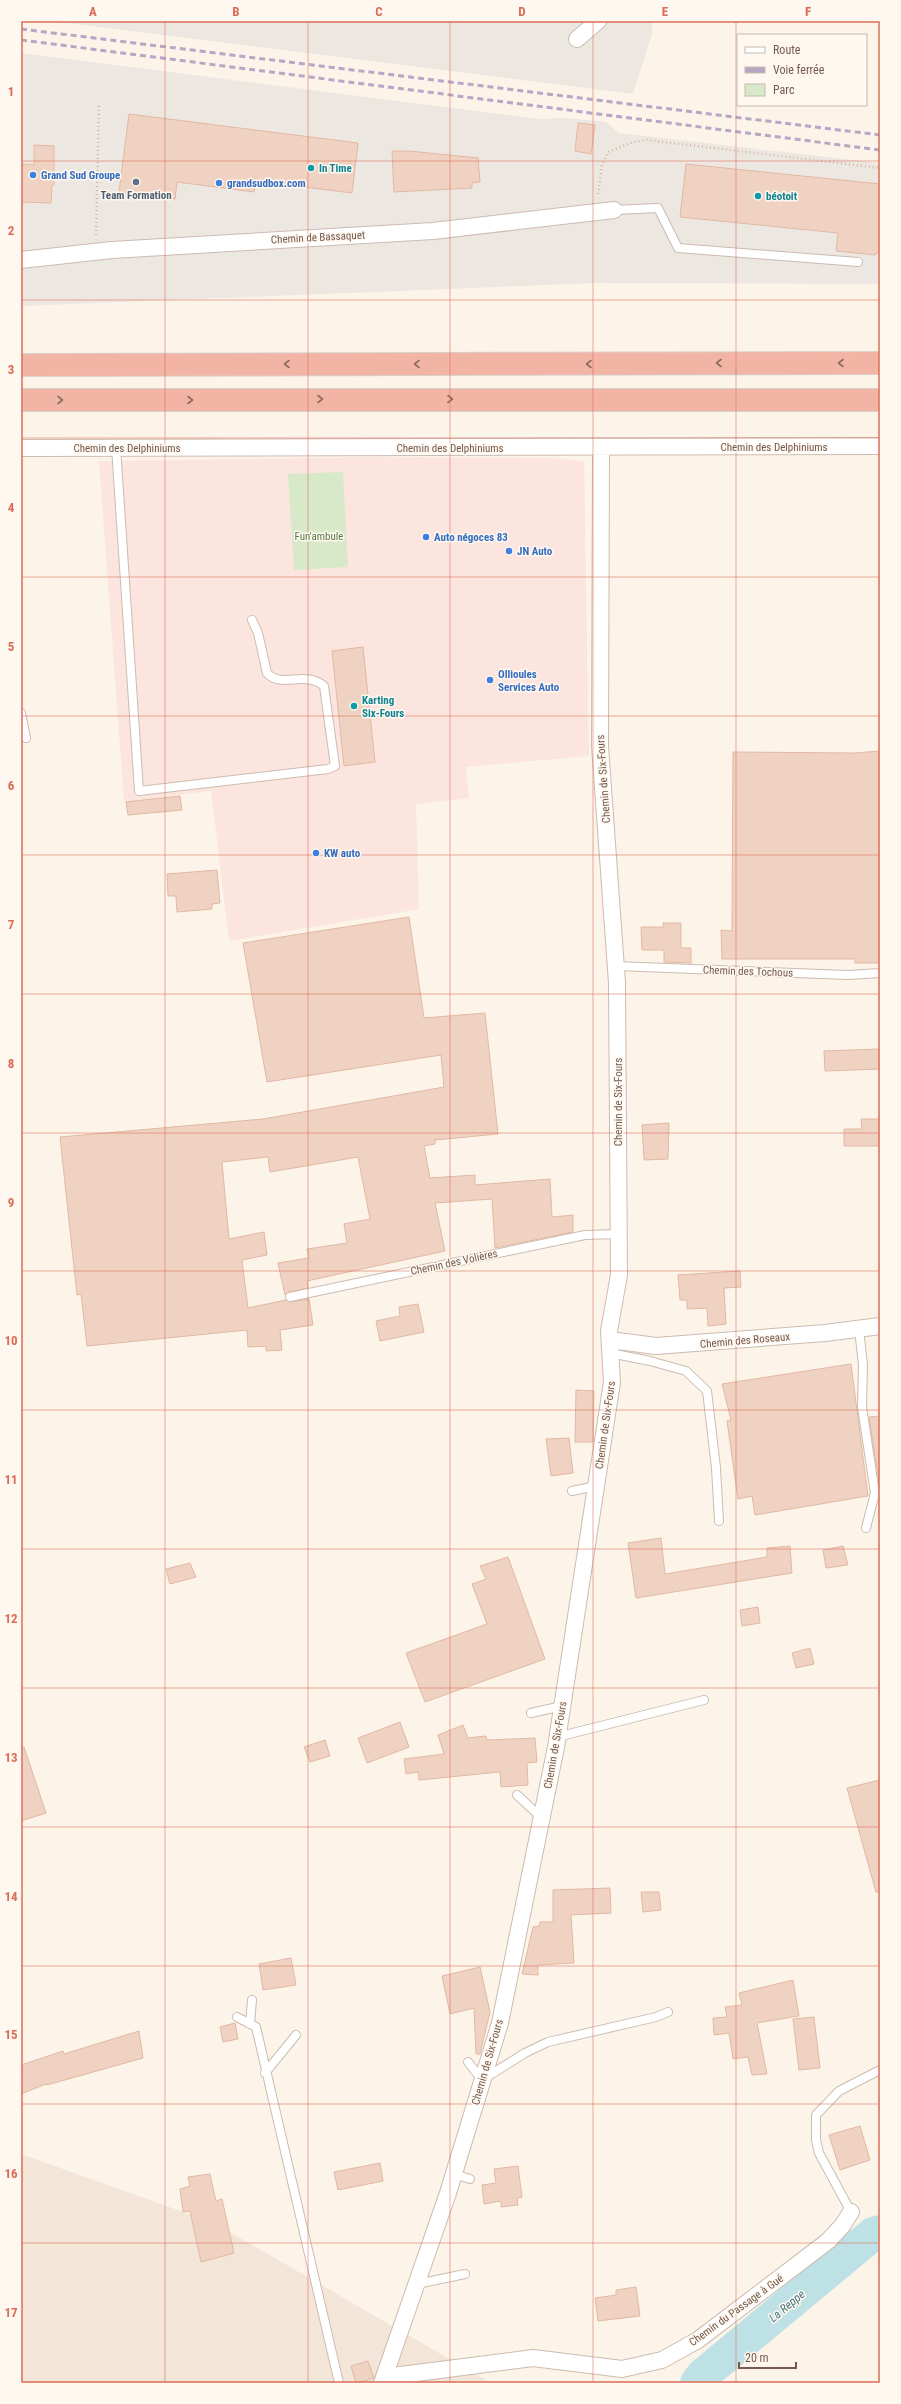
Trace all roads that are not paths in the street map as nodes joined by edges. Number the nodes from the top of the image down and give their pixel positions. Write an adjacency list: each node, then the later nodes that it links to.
1 (598, 21): 2 (street)
2 (577, 39)
3 (614, 210): 4 (street, Chemin de Bassaquet); 5 (lane)
4 (21, 260)
5 (858, 262)
6 (880, 363): 7 (highway, one-way to 7)
7 (21, 365)
8 (21, 400): 9 (highway, one-way to 9)
9 (880, 400)
10 (880, 446): 13 (street, Chemin des Delphiniums)
11 (116, 447): 12 (street, Chemin des Delphiniums); 13 (street, Chemin des Delphiniums); 14 (lane)
12 (21, 448)
13 (601, 448): 17 (street, Chemin de Six-Fours)
14 (252, 620)
15 (21, 713): 16 (lane)
16 (26, 738)
17 (616, 966): 18 (lane, Chemin des Tochous); 19 (street, Chemin de Six-Fours)
18 (880, 973)
19 (618, 1234): 20 (lane, Chemin des Volières); 23 (street, Chemin de Six-Fours)
20 (290, 1297)
21 (880, 1326): 22 (street, Chemin des Roseaux)
22 (859, 1329): 23 (street, Chemin des Roseaux); 27 (lane)
23 (610, 1347): 24 (street, Chemin de Six-Fours); 26 (lane)
24 (596, 1486): 25 (lane); 29 (street, Chemin de Six-Fours)
25 (572, 1490)
26 (719, 1522)
27 (866, 1528)
28 (704, 1700): 31 (lane)
29 (562, 1706): 30 (lane); 31 (street, Chemin de Six-Fours)
30 (532, 1713)
31 (558, 1737): 33 (street, Chemin de Six-Fours)
32 (517, 1795): 33 (lane)
33 (542, 1818): 42 (street, Chemin de Six-Fours)
34 (252, 2000): 37 (lane)
35 (668, 2012): 42 (lane)
36 (237, 2017): 37 (lane)
37 (250, 2024): 41 (lane)
38 (296, 2035): 41 (lane)
39 (468, 2062): 42 (lane)
40 (880, 2070): 45 (lane)
41 (265, 2073): 49 (lane)
42 (482, 2080): 43 (street, Chemin de Six-Fours)
43 (454, 2174): 44 (lane); 47 (street, Chemin de Six-Fours)
44 (470, 2179)
45 (851, 2212): 48 (street, Chemin du Passage à Gué)
46 (465, 2274): 47 (lane)
47 (417, 2284): 48 (street, Chemin de Six-Fours)
48 (383, 2380)
49 (339, 2383)

